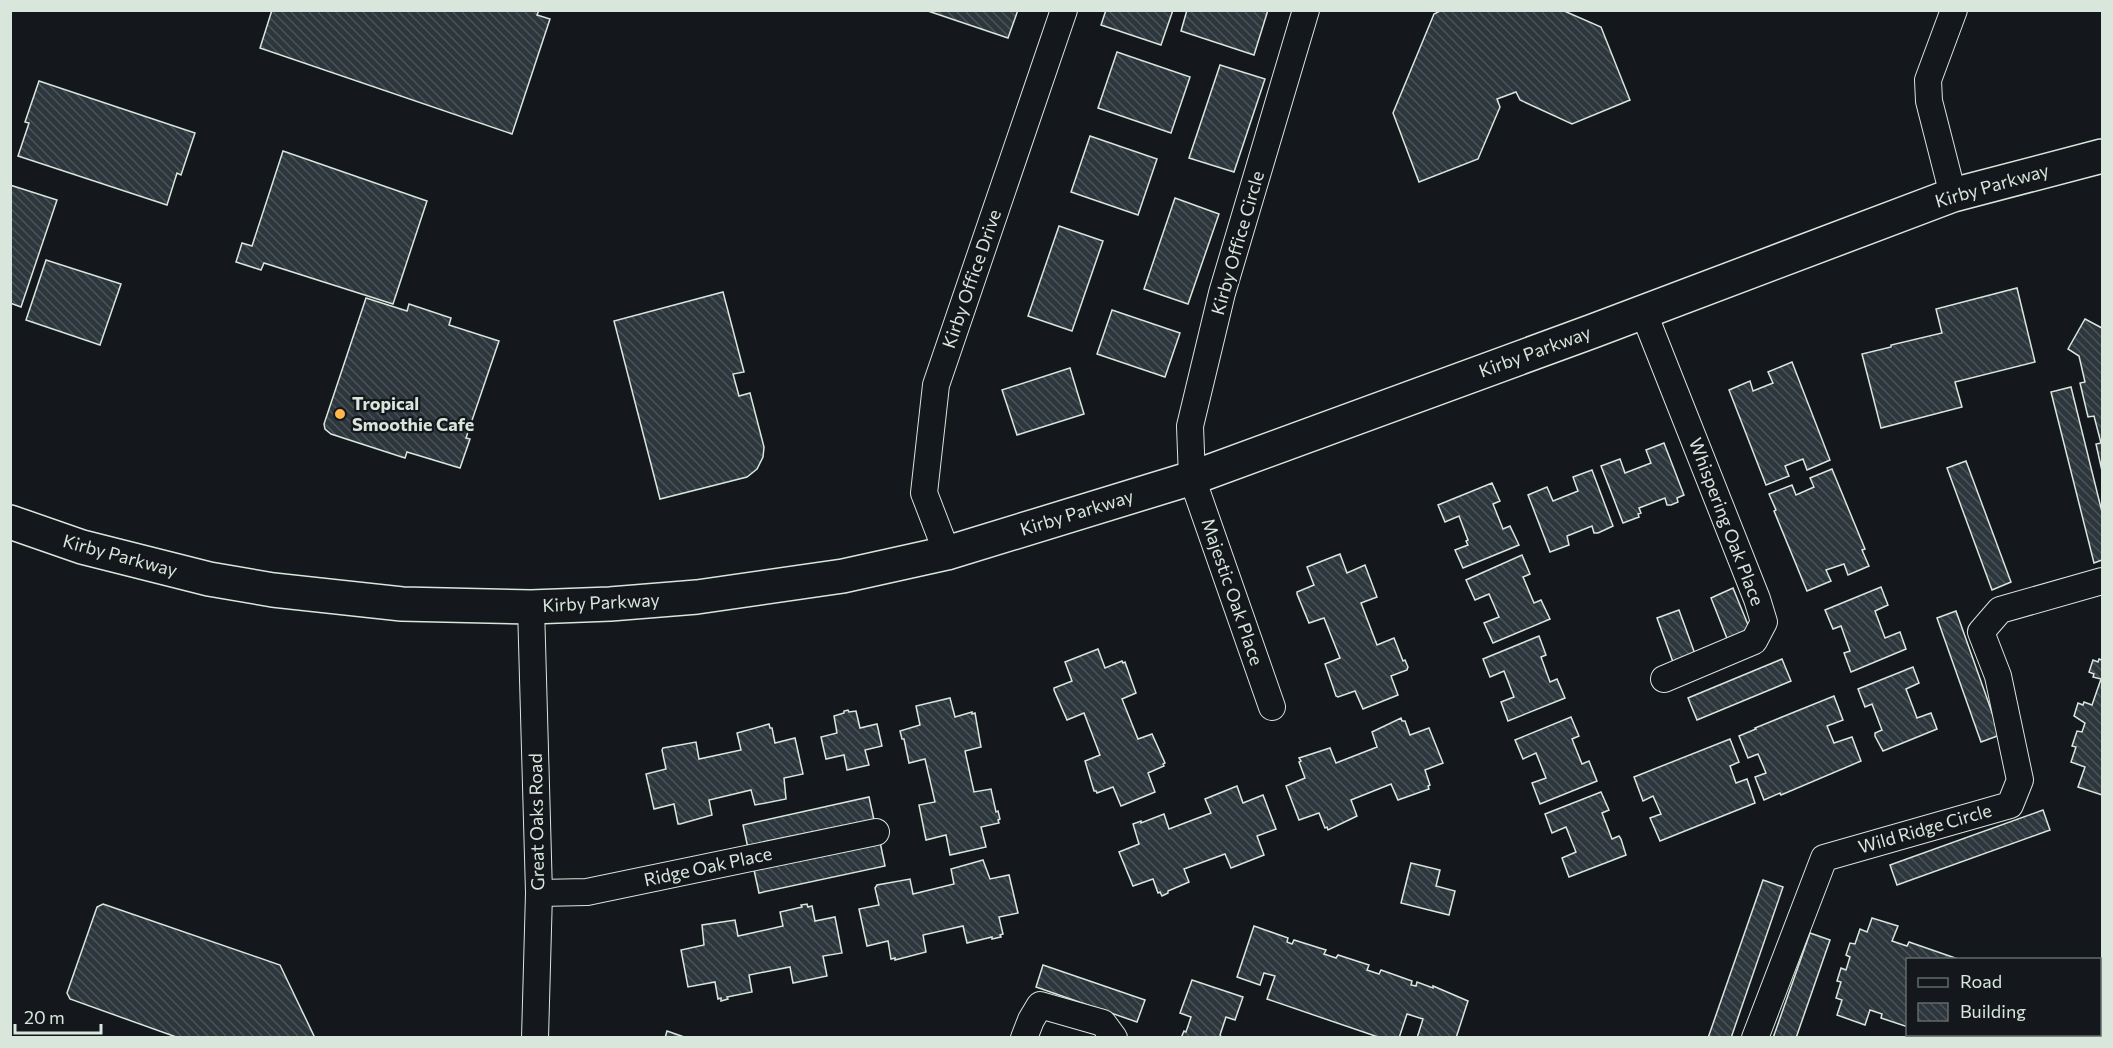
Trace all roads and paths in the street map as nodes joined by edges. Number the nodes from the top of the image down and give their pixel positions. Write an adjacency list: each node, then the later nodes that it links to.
1 (1064, 10): 9 (street, Kirby Office Drive)
2 (1306, 10): 7 (street, Kirby Office Circle)
3 (1954, 10): 5 (street)
4 (2103, 156): 5 (main road, Kirby Parkway)
5 (1953, 195): 6 (main road, Kirby Parkway)
6 (1643, 311): 7 (main road, Kirby Parkway); 12 (street, Whispering Oak Place)
7 (1192, 478): 9 (main road, Kirby Parkway); 13 (street, Majestic Oak Place)
8 (10, 522): 11 (main road, Kirby Parkway)
9 (947, 553): 11 (main road, Kirby Parkway)
10 (2103, 581): 19 (street, Wild Ridge Circle)
11 (531, 607): 15 (street, Great Oaks Road)
12 (1664, 679)
13 (1272, 707)
14 (876, 832): 15 (street, Ridge Oak Place)
15 (539, 893): 17 (street, Great Oaks Road)
16 (1028, 1029): 18 (street)
17 (535, 1038)
18 (1114, 1038)
19 (1755, 1038)

